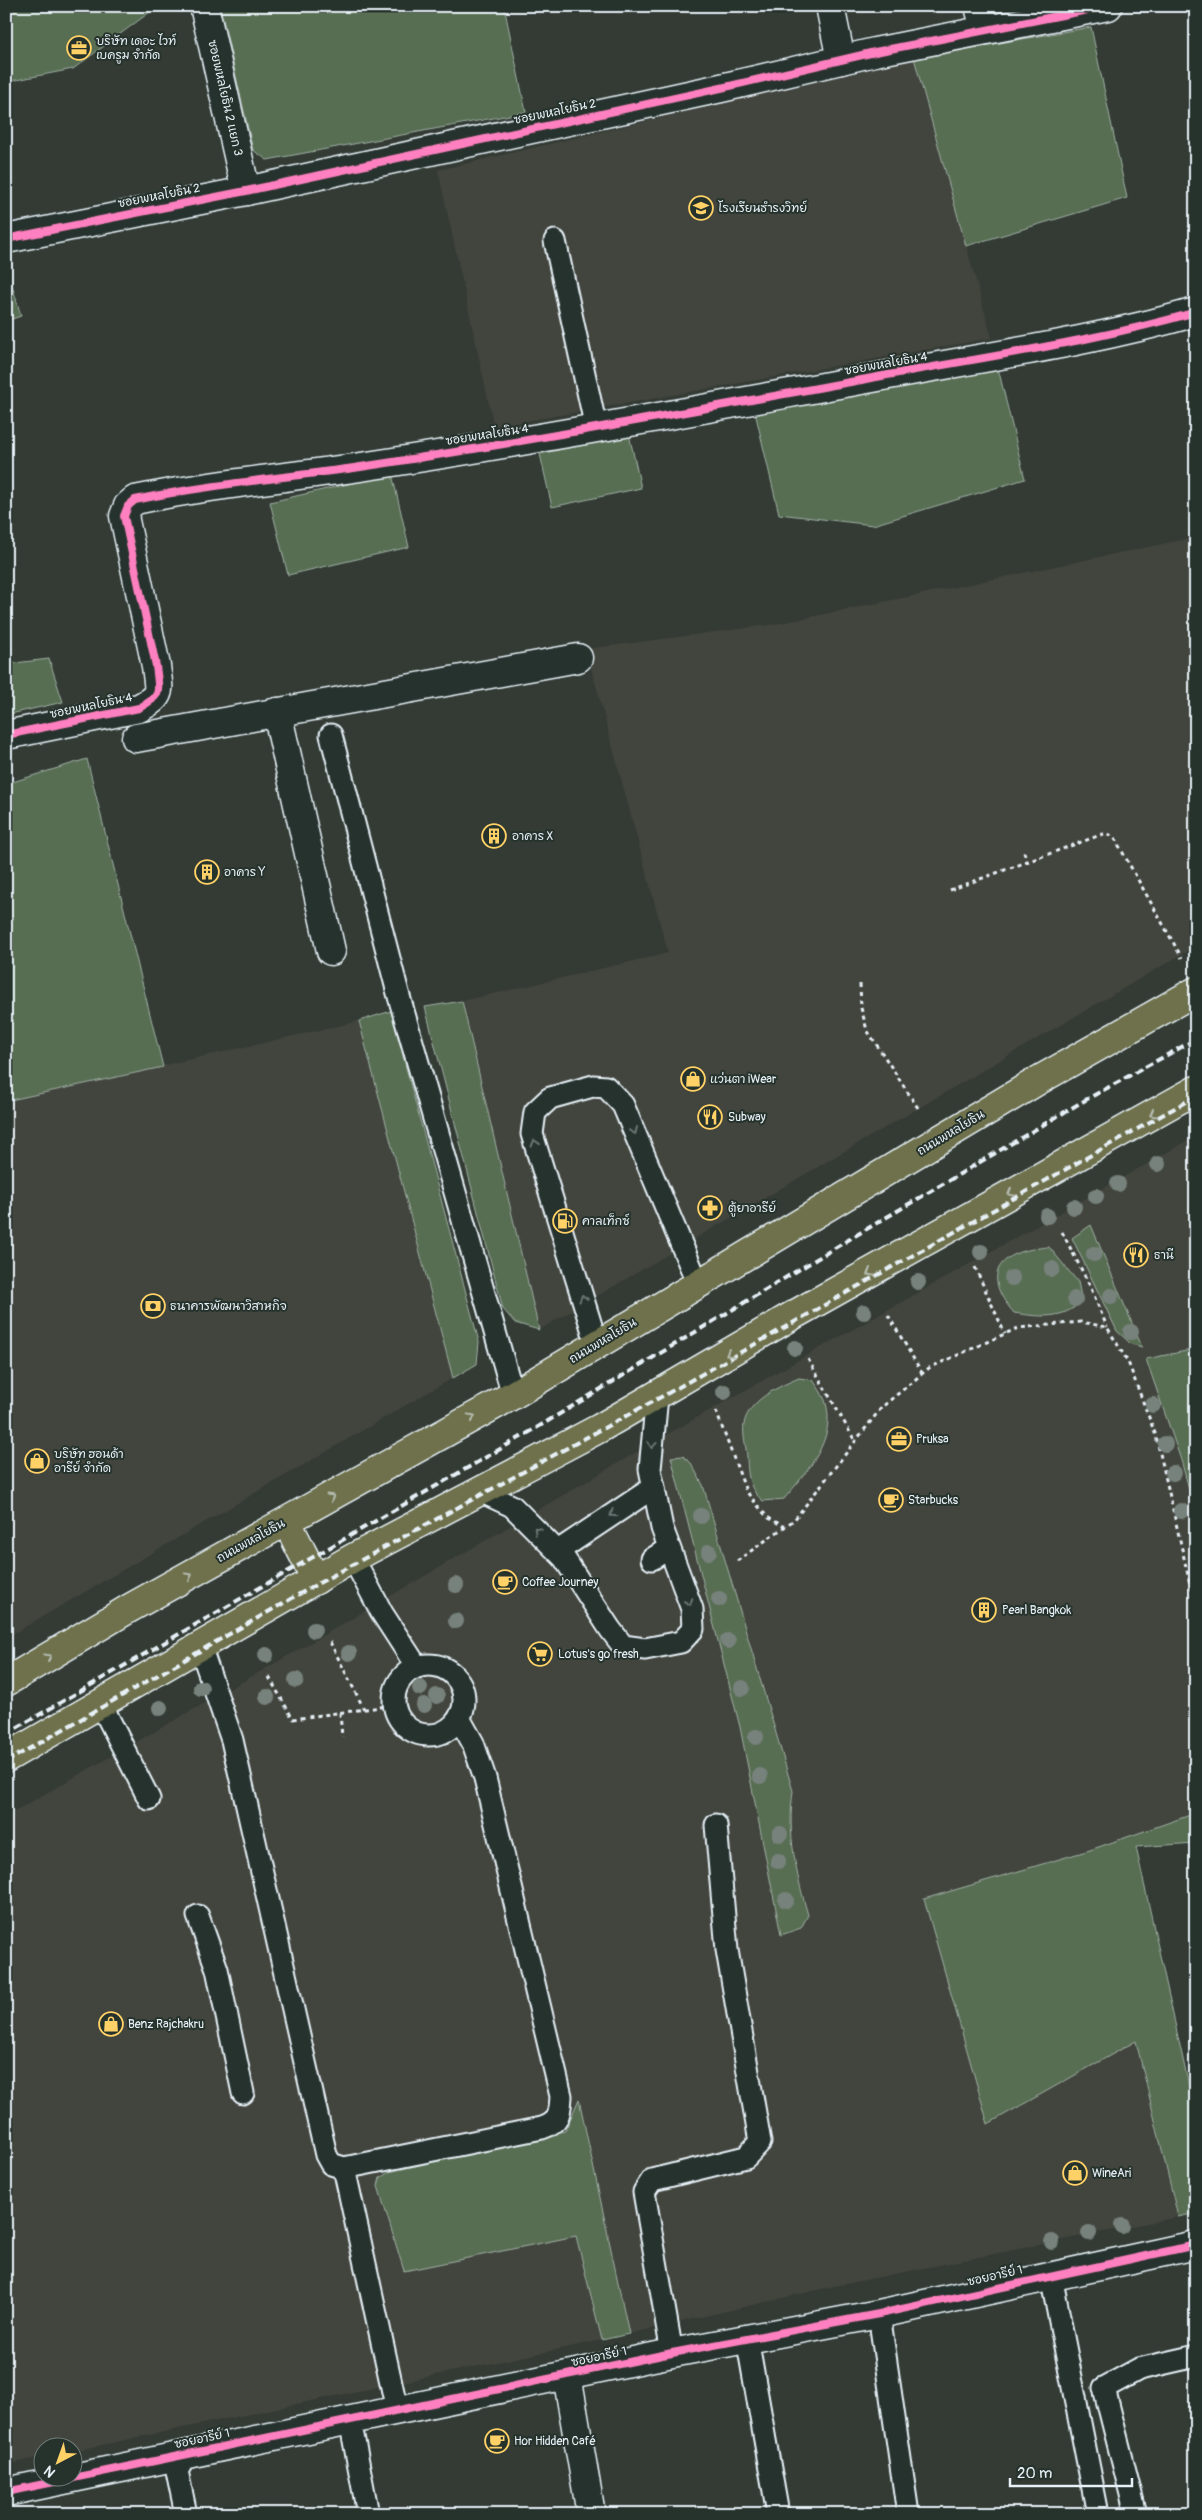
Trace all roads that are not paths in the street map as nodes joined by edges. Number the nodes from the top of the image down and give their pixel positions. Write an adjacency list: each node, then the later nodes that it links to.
1 (204, 6): 6 (street, ซอยพหลโยธิน 2 แยก 3)
2 (830, 6): 5 (street)
3 (1108, 6): 4 (street, ซอยพหลโยธิน 2)
4 (982, 18): 5 (street, ซอยพหลโยธิน 2)
5 (841, 60): 6 (street, ซอยพหลโยธิน 2)
6 (246, 190): 7 (street, ซอยพหลโยธิน 2)
7 (6, 239)
8 (555, 241): 10 (lane)
9 (1196, 312): 10 (street, ซอยพหลโยธิน 4)
10 (596, 428): 12 (street, ซอยพหลโยธิน 4)
11 (578, 658): 13 (street)
12 (154, 700): 14 (street); 16 (street, ซอยพหลโยธิน 4)
13 (277, 712): 14 (street); 18 (street)
14 (166, 732): 17 (street)
15 (331, 735): 23 (lane)
16 (6, 736)
17 (136, 738)
18 (332, 951)
19 (1196, 991): 21 (main road, ถนนพหลโยธิน)
20 (1196, 1090): 24 (main road, one-way to 24)
21 (698, 1284): 22 (main road, ถนนพหลโยธิน); 22 (lane, one-way to 21)
22 (597, 1344): 23 (main road, ถนนพหลโยธิน)
23 (513, 1395): 27 (main road, ถนนพหลโยธิน, one-way to 23)
24 (657, 1396): 25 (lane, one-way to 25); 26 (main road)
25 (654, 1486): 28 (lane, one-way to 28); 28 (lane, one-way to 28)
26 (480, 1491): 28 (lane, one-way to 26); 29 (main road)
27 (287, 1522): 30 (main road); 33 (main road, ถนนพหลโยธิน, one-way to 27)
28 (558, 1551)
29 (353, 1558): 30 (main road); 32 (lane)
30 (316, 1580): 31 (main road)
31 (200, 1646): 34 (main road); 41 (lane)
32 (417, 1667): 35 (lane); 35 (lane)
33 (6, 1682)
34 (101, 1704): 36 (main road); 37 (lane)
35 (459, 1718): 41 (lane)
36 (6, 1758)
37 (149, 1799)
38 (716, 1825): 46 (lane)
39 (198, 1916): 40 (lane)
40 (243, 2093)
41 (344, 2168): 49 (lane)
42 (1196, 2244): 43 (street, ซอยอารีย์ 1)
43 (1051, 2276): 44 (street, ซอยอารีย์ 1); 58 (lane)
44 (879, 2314): 45 (street, ซอยอารีย์ 1); 57 (lane)
45 (747, 2338): 46 (street, ซอยอารีย์ 1); 56 (lane)
46 (672, 2353): 48 (street, ซอยอารีย์ 1)
47 (1196, 2356): 59 (lane)
48 (567, 2375): 49 (street, ซอยอารีย์ 1); 55 (street)
49 (397, 2410): 50 (street, ซอยอารีย์ 1)
50 (350, 2420): 51 (street, ซอยอารีย์ 1); 54 (lane)
51 (187, 2454): 52 (street, ซอยอารีย์ 1); 53 (lane)
52 (6, 2492)
53 (186, 2514)
54 (368, 2514)
55 (591, 2514)
56 (778, 2514)
57 (908, 2514)
58 (1098, 2514)
59 (1136, 2514)

